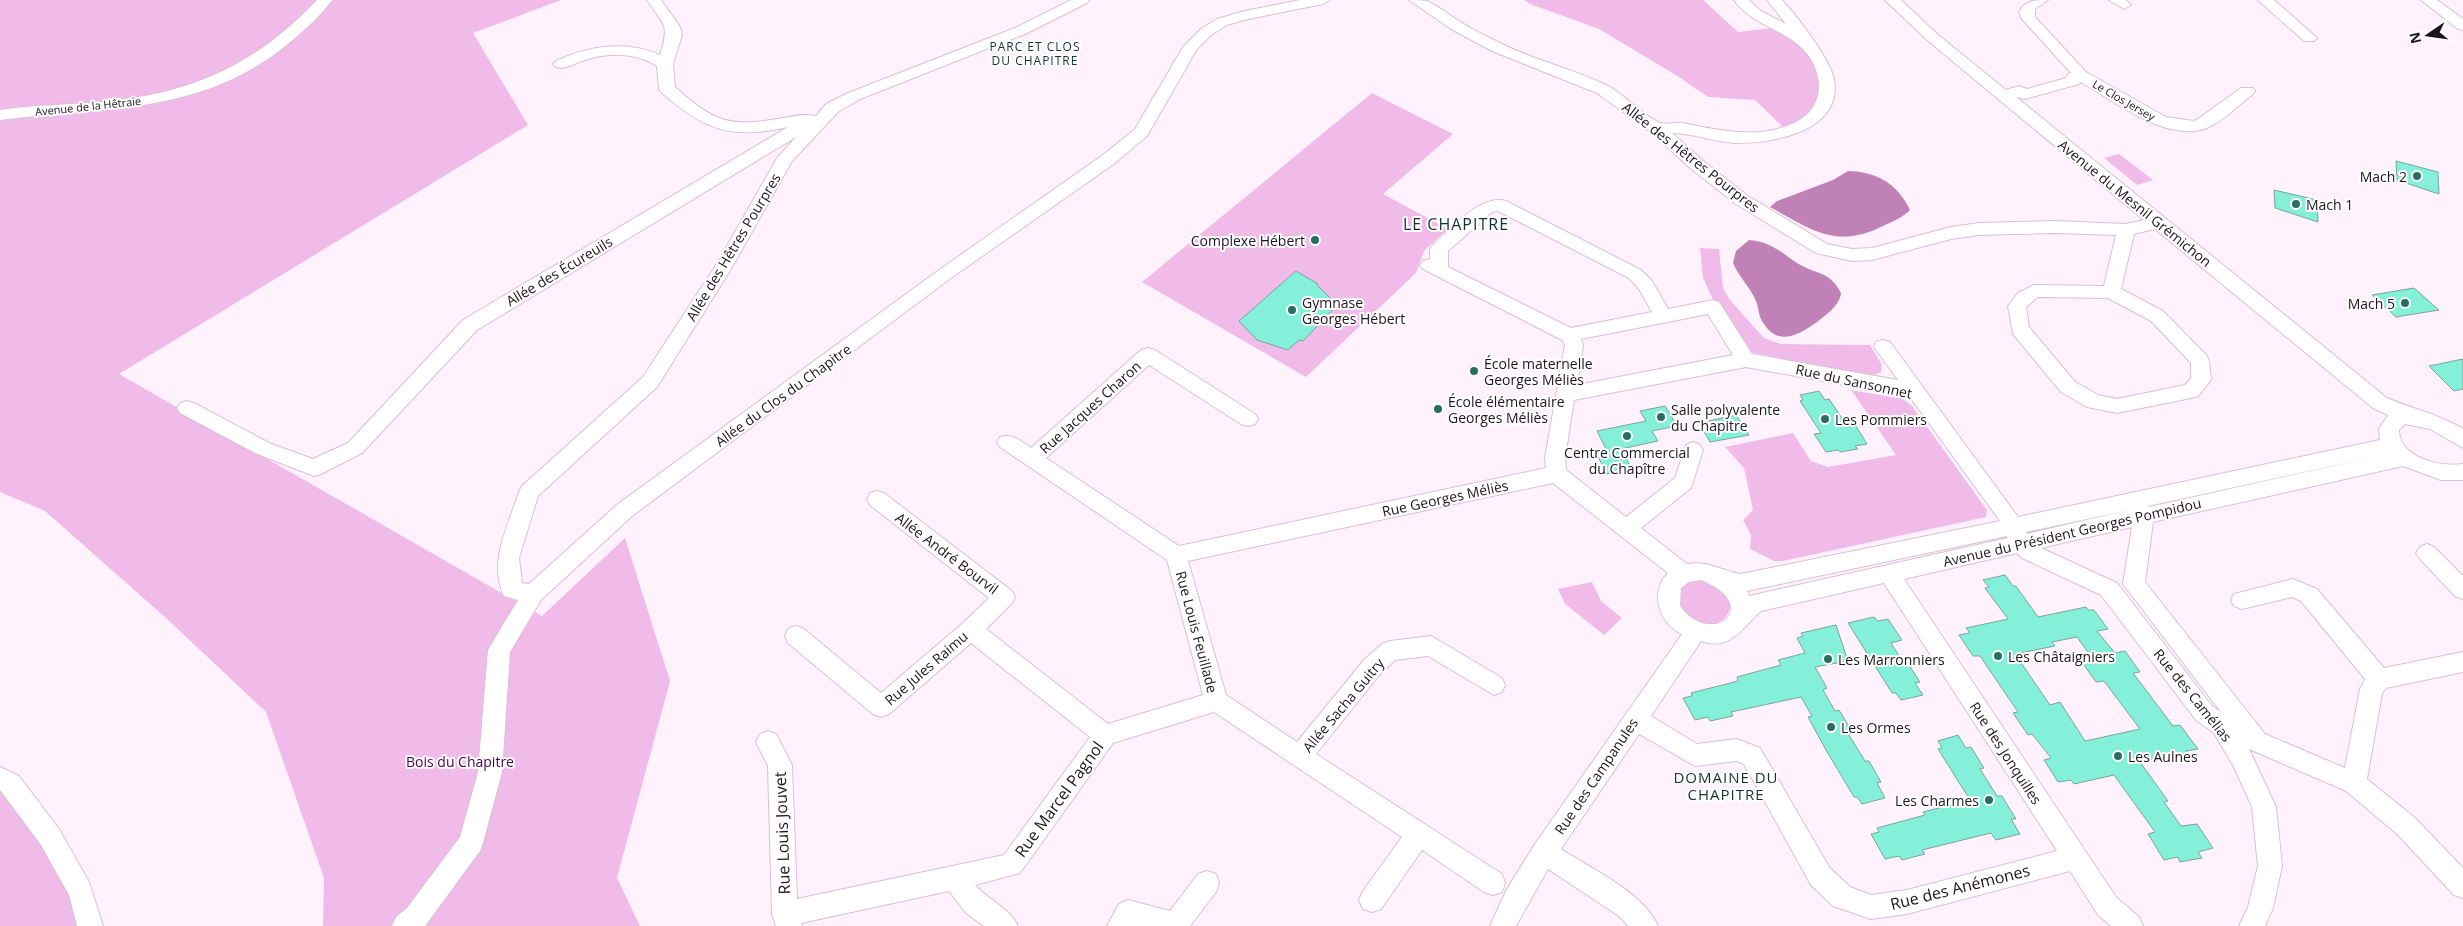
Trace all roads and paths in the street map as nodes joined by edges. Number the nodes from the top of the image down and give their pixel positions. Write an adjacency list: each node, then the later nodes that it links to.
1 (325, 0): 21 (street, Avenue de la Hêtraie)
2 (654, 0): 16 (street)
3 (1082, 0): 20 (street, Allée des Hêtres Pourpres)
4 (1323, 0): 56 (street, Allée du Clos du Chapitre)
5 (1416, 0): 22 (street, Allée des Hêtres Pourpres)
6 (1741, 0): 14 (street)
7 (1774, 0): 14 (street)
8 (1892, 0): 19 (street, Avenue du Mesnil Grémichon)
9 (2041, 0): 17 (street, Le Clos Jersey)
10 (2265, 0): 13 (street)
11 (2428, 0): 12 (street)
12 (2463, 26)
13 (2309, 38)
14 (1805, 40): 22 (street)
15 (561, 64): 16 (street)
16 (666, 64): 20 (street)
17 (2077, 76): 18 (street, Le Clos Jersey); 19 (street, Le Clos Jersey)
18 (2247, 91)
19 (2011, 94): 23 (street, Avenue du Mesnil Grémichon)
20 (826, 112): 33 (street, Allée des Écureuils); 56 (street, Allée des Hêtres Pourpres)
21 (0, 115)
22 (1657, 128): 24 (street, Allée des Hêtres Pourpres)
23 (2159, 222): 24 (street, Allée des Hêtres Pourpres); 32 (street, Avenue du Mesnil Grémichon)
24 (2126, 230): 25 (street)
25 (2111, 292): 25 (street)
26 (1664, 318): 27 (street); 27 (street); 29 (street)
27 (1569, 335): 31 (street)
28 (1883, 347): 30 (street)
29 (1746, 360): 30 (street, Rue du Sansonnet); 31 (street, Rue du Sansonnet)
30 (1916, 391): 47 (street, Rue du Sansonnet)
31 (1568, 394): 42 (street)
32 (2380, 404): 34 (street, Avenue du Mesnil Grémichon); 36 (street, Avenue du Mesnil Grémichon)
33 (187, 408)
34 (2411, 416): 36 (street); 37 (street, Avenue du Mesnil Grémichon)
35 (1248, 419): 41 (street, Rue Jacques Charon)
36 (2392, 423): 40 (street)
37 (2462, 433)
38 (1007, 442): 41 (street, Rue Louis Feuillade)
39 (1693, 450): 46 (street)
40 (2399, 452): 43 (street); 45 (street, Avenue du Président Georges Pompidou)
41 (1032, 459): 49 (street, Rue Louis Feuillade)
42 (1556, 474): 46 (street); 49 (street, Rue Georges Méliès)
43 (2460, 476)
44 (877, 499): 59 (street, Allée André Bourvil)
45 (2138, 509): 47 (street, Avenue du Président Georges Pompidou); 53 (street)
46 (1626, 528): 50 (street)
47 (2017, 536): 51 (street, Avenue du Président Georges Pompidou); 52 (street, Avenue du Président Georges Pompidou); 54 (street, Rue des Camélias)
48 (2427, 553): 55 (street)
49 (1176, 555): 65 (street, Rue Louis Feuillade)
50 (1683, 573): 52 (street); 60 (street)
51 (1889, 573): 58 (street, Avenue du Président Georges Pompidou); 76 (street, Rue des Jonquilles)
52 (1726, 581): 58 (street)
53 (2134, 584): 54 (street); 69 (street, Rue des Camélias)
54 (2109, 589): 67 (street, Rue des Camélias)
55 (2463, 590)
56 (533, 594): 84 (street, Allée du Clos du Chapitre)
57 (2242, 600): 63 (street)
58 (1743, 613): 60 (street)
59 (971, 630): 61 (street, Rue Jules Raimu); 68 (street, Rue Jules Raimu)
60 (1694, 631): 66 (street, Rue des Campanules)
61 (796, 636)
62 (2463, 662): 63 (street)
63 (2379, 679): 73 (street)
64 (1494, 685): 71 (street, Allée Sacha Guitry)
65 (1216, 701): 68 (street, Rue Marcel Pagnol); 71 (street, Rue Louis Feuillade)
66 (1635, 719): 75 (street, Rue des Campanules); 76 (street, Rue des Anémones)
67 (2222, 726): 69 (street); 90 (street, Rue des Camélias)
68 (1105, 735): 77 (street, Rue Marcel Pagnol)
69 (2257, 740): 73 (street)
70 (768, 742): 82 (street, Rue Louis Jouvet)
71 (1301, 755): 74 (street, Rue Louis Feuillade)
72 (0, 778): 83 (street)
73 (2354, 783): 80 (street)
74 (1419, 834): 78 (street, Rue Louis Feuillade); 81 (street)
75 (1544, 852): 87 (street, Rue des Campanules); 88 (street)
76 (2075, 858): 89 (street, Rue des Jonquilles)
77 (954, 878): 82 (street, Rue Marcel Pagnol); 85 (street)
78 (1493, 882)
79 (1207, 883): 86 (street)
80 (2463, 886)
81 (1372, 900)
82 (787, 920)
83 (90, 926)
84 (405, 926)
85 (1005, 926)
86 (1120, 926)
87 (1503, 926)
88 (1645, 926)
89 (2130, 926)
90 (2252, 926)

